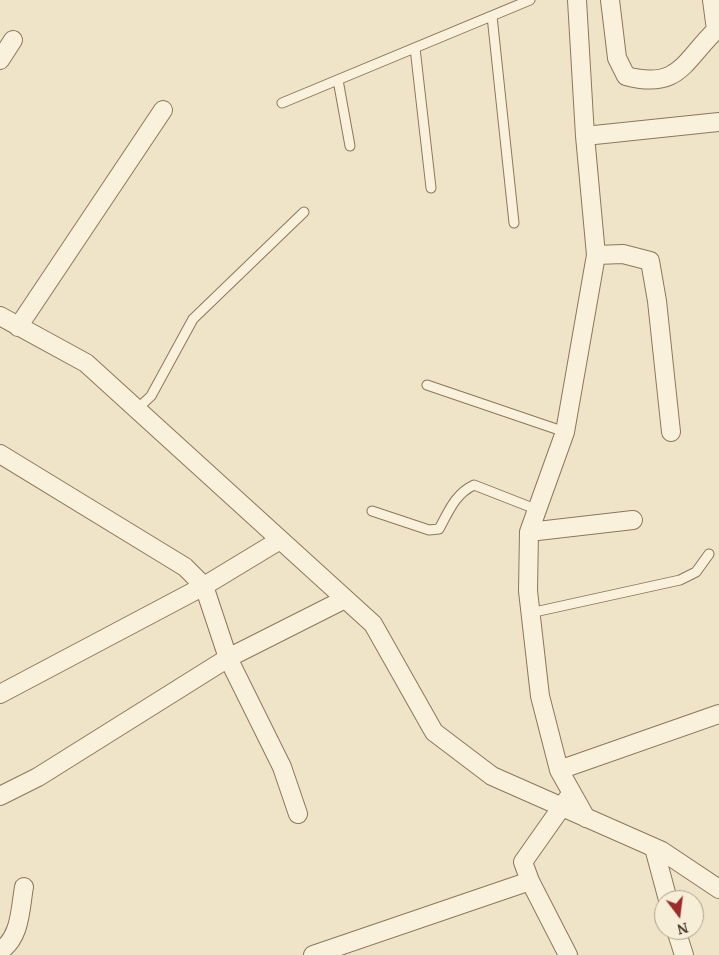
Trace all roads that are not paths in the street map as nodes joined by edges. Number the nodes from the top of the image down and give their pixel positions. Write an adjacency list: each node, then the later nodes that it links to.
1 (530, 0): 5 (lane)
2 (577, 0): 14 (street)
3 (610, 0): 6 (street)
4 (712, 0): 6 (street)
5 (492, 16): 8 (lane); 18 (lane)
6 (718, 31)
7 (13, 40): 9 (street)
8 (414, 48): 10 (lane); 16 (lane)
9 (0, 60)
10 (338, 80): 11 (lane); 15 (lane)
11 (282, 103)
12 (163, 110): 21 (street)
13 (719, 122): 14 (street)
14 (585, 136): 19 (street)
15 (350, 146)
16 (430, 188)
17 (304, 212): 23 (lane)
18 (514, 222)
19 (596, 256): 24 (street); 25 (street)
20 (0, 316): 21 (street)
21 (18, 327): 23 (street)
22 (427, 385): 24 (lane)
23 (136, 410): 31 (street)
24 (565, 432): 27 (street)
25 (671, 432)
26 (0, 454): 33 (street)
27 (538, 510): 28 (lane); 30 (street)
28 (372, 511)
29 (632, 520): 30 (street)
30 (529, 532): 35 (street)
31 (280, 540): 33 (street); 34 (street)
32 (709, 554): 35 (lane)
33 (204, 586): 36 (street); 37 (street)
34 (345, 599): 36 (street); 42 (street)
35 (530, 613): 39 (street)
36 (228, 658): 41 (street); 43 (street)
37 (0, 694)
38 (719, 714): 39 (street)
39 (559, 770): 40 (street)
40 (571, 791): 42 (street); 44 (street)
41 (0, 796)
42 (562, 807): 44 (street); 46 (street)
43 (298, 814)
44 (586, 818): 45 (street)
45 (654, 848): 48 (street); 49 (street)
46 (530, 881): 52 (street); 53 (street)
47 (24, 887): 51 (street)
48 (719, 888)
49 (665, 890)
50 (679, 940): 54 (street)
51 (0, 951)
52 (314, 955)
53 (568, 955)
54 (684, 955)

